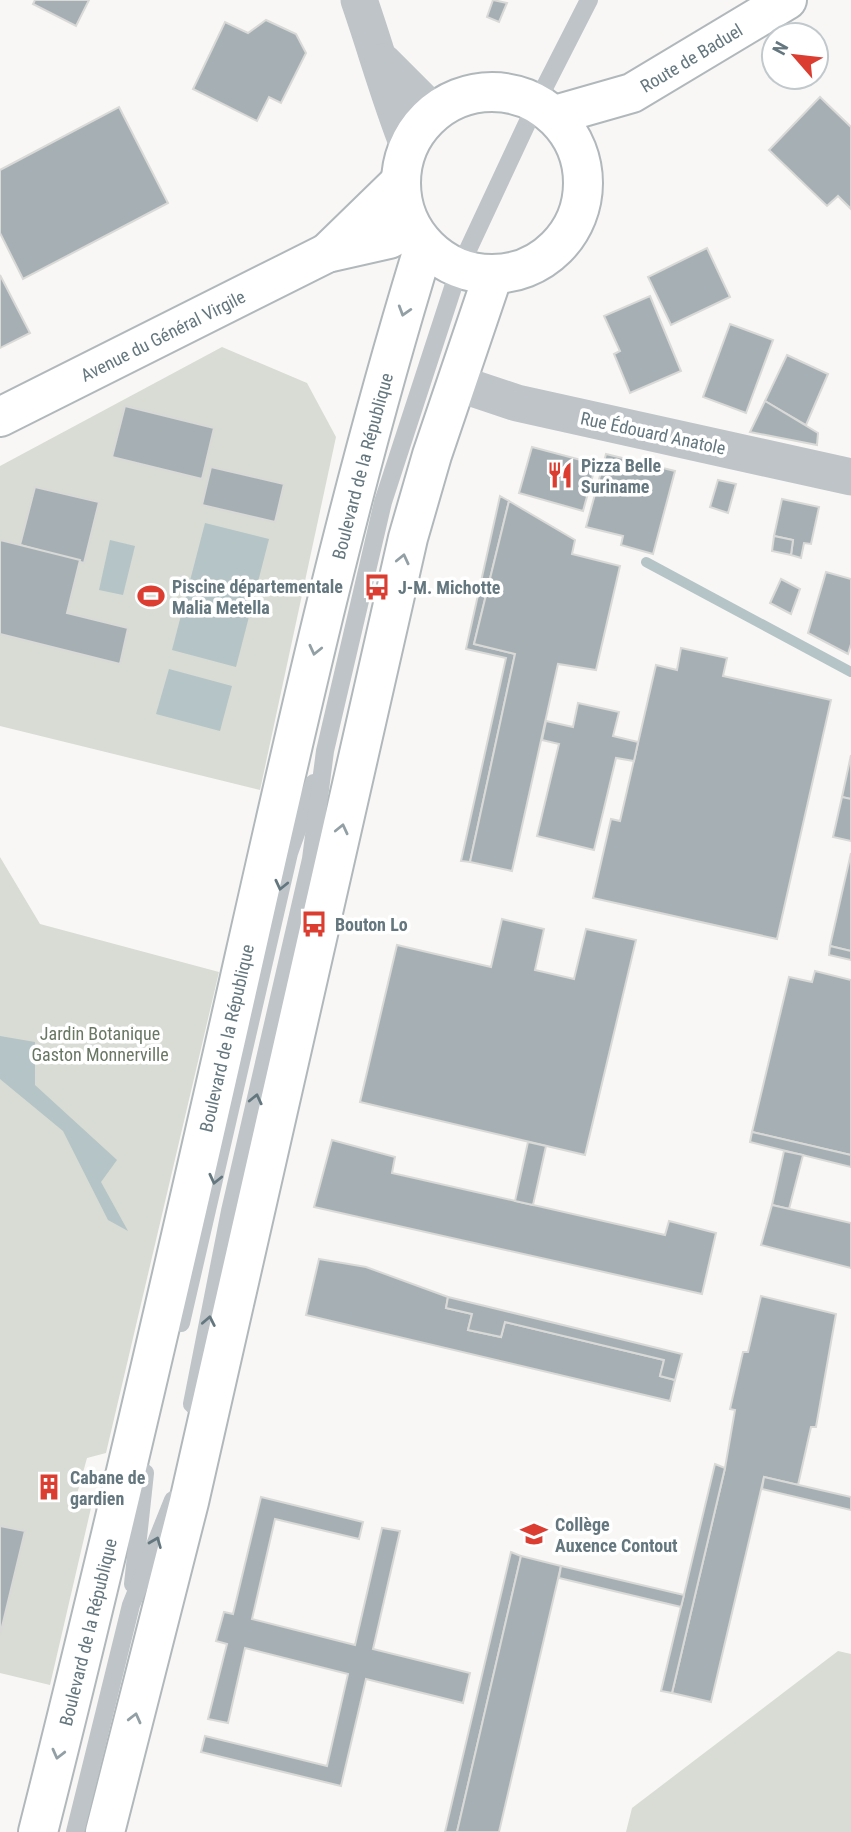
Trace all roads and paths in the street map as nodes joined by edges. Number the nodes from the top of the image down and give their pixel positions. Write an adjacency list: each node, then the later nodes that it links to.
1 (359, 0): 4 (street)
2 (589, 0): 6 (lane)
3 (787, 0): 5 (street, Route de Baduel)
4 (380, 58): 7 (street); 8 (street)
5 (632, 93): 6 (street, Route de Baduel); 9 (street, Route de Baduel)
6 (546, 109): 7 (street); 9 (street); 13 (lane)
7 (433, 112): 8 (street)
8 (408, 145): 10 (street)
9 (583, 169): 13 (street)
10 (400, 182): 11 (street); 12 (street, Avenue du Général Virgile)
11 (418, 237): 12 (street, Avenue du Général Virgile); 13 (street); 21 (street, Boulevard de la République, one-way to 21)
12 (327, 253): 15 (street, Avenue du Général Virgile)
13 (476, 272): 14 (street); 17 (lane)
14 (457, 383): 16 (street, Rue Édouard Anatole); 23 (street, one-way to 14)
15 (0, 417)
16 (851, 477)
17 (325, 751): 18 (lane, one-way to 18); 20 (lane, one-way to 17)
18 (176, 1341)
19 (151, 1449): 20 (lane)
20 (131, 1605): 22 (lane)
21 (38, 1832)
22 (75, 1832)
23 (105, 1832)

